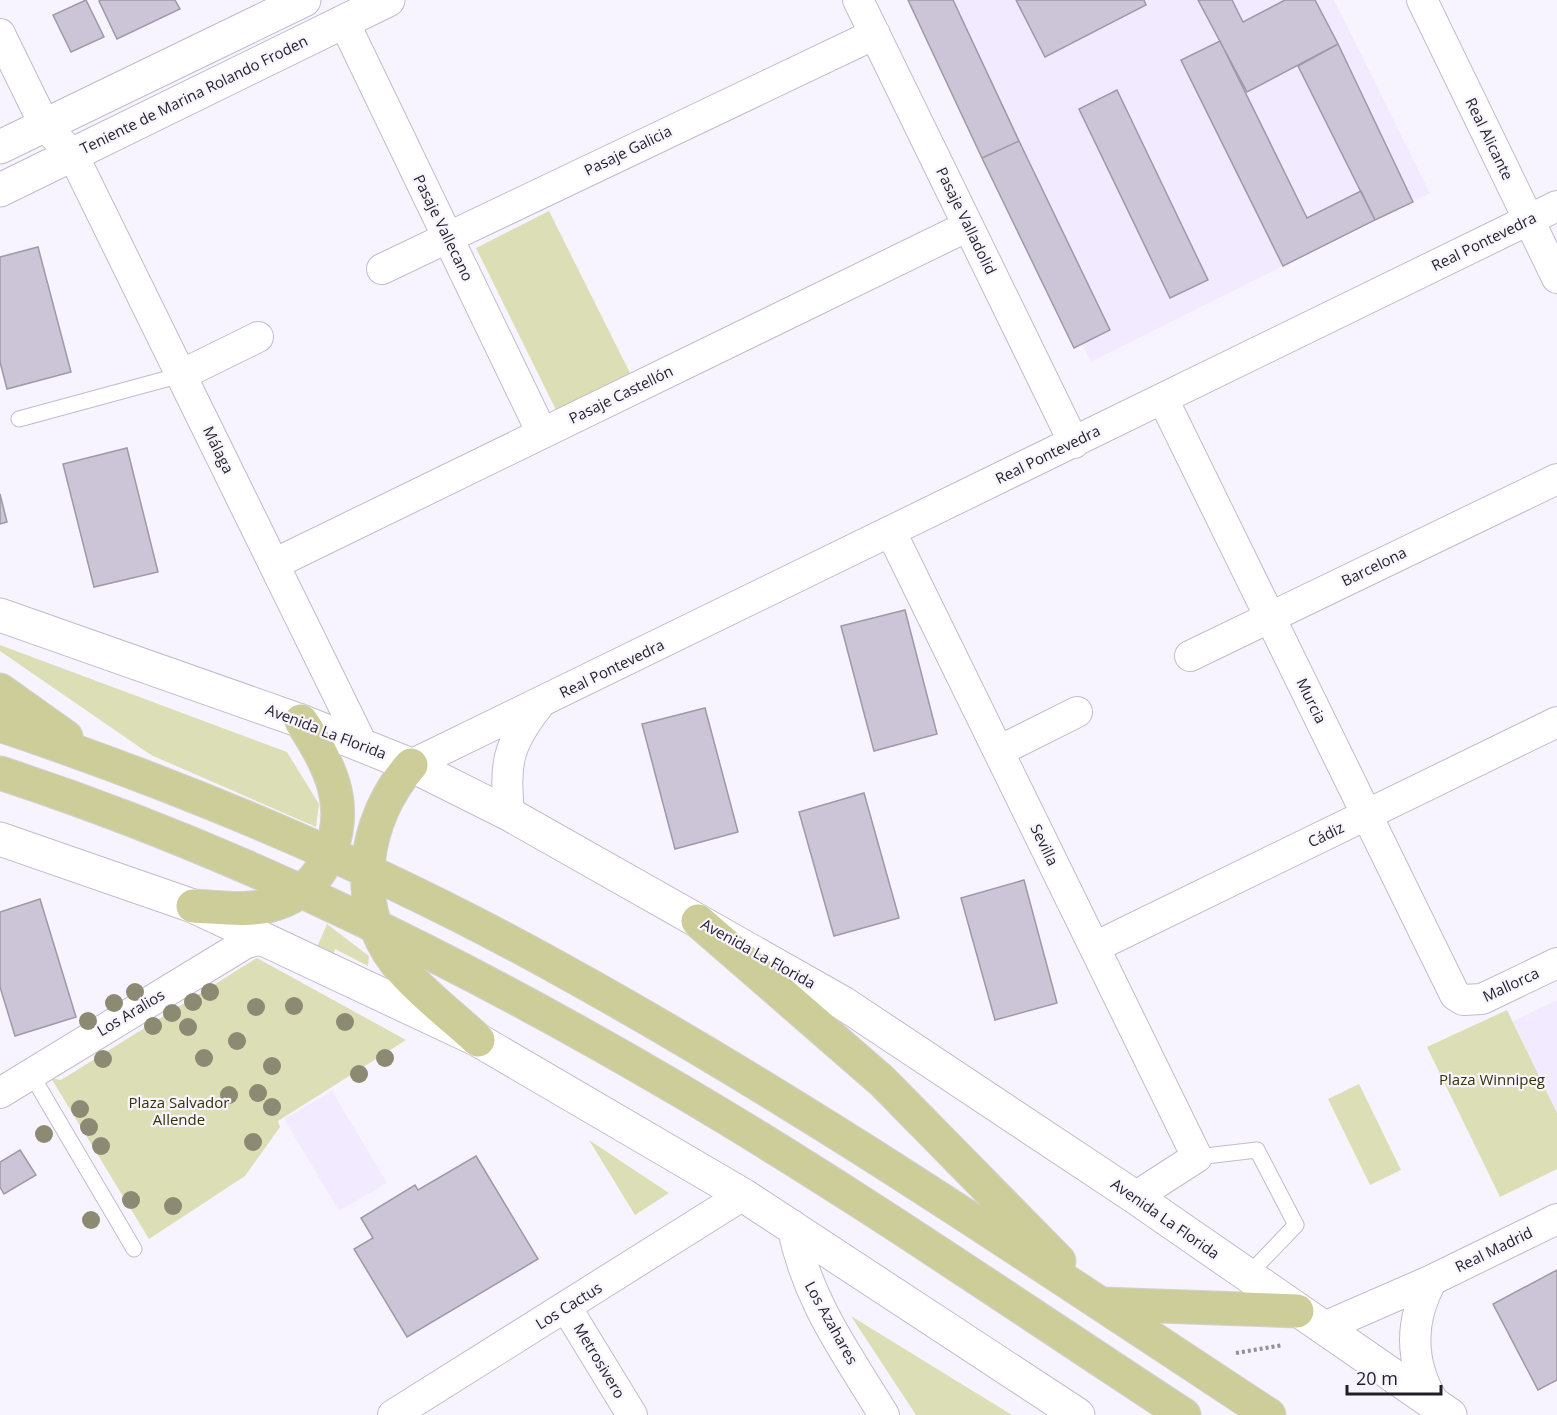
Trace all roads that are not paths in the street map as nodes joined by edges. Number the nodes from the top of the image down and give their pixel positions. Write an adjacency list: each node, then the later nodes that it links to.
1 (304, 0): 8 (street)
2 (388, 0): 5 (street, Teniente de Marina Rolando Froden)
3 (858, 0): 7 (street, Pasaje Valladolid)
4 (1425, 1): 13 (street, Real Alicante)
5 (344, 22): 10 (street, Teniente de Marina Rolando Froden); 15 (street, Pasaje Vallecano)
6 (0, 34): 8 (street, Málaga)
7 (875, 34): 14 (street, Pasaje Valladolid); 15 (street, Pasaje Galicia)
8 (45, 126): 9 (street); 10 (street, Málaga)
9 (0, 147)
10 (73, 154): 11 (street, Teniente de Marina Rolando Froden); 19 (street, Málaga)
11 (0, 190)
12 (1557, 206): 13 (street, Real Pontevedra)
13 (1528, 220): 17 (street, Real Alicante); 20 (street, Real Pontevedra)
14 (968, 226): 22 (street, Pasaje Castellón); 23 (street, Pasaje Valladolid)
15 (448, 238): 16 (street, Pasaje Galicia); 22 (street, Pasaje Vallecano)
16 (382, 269)
17 (1557, 278)
18 (258, 337): 19 (street)
19 (181, 375): 21 (lane); 26 (street, Málaga)
20 (1163, 399): 23 (street, Real Pontevedra); 28 (street, Murcia)
21 (19, 419)
22 (542, 433): 26 (street, Pasaje Castellón)
23 (1074, 442): 25 (street, Real Pontevedra)
24 (1557, 479): 28 (street, Barcelona)
25 (891, 532): 31 (street, Real Pontevedra); 37 (street, Sevilla)
26 (274, 564): 36 (street, Málaga)
27 (0, 615): 33 (street, Avenida La Florida)
28 (1270, 618): 29 (street, Barcelona); 42 (street, Murcia)
29 (1190, 656)
30 (0, 690): 38 (main road)
31 (539, 705): 39 (street, Real Pontevedra); 41 (street, Real Pontevedra)
32 (1077, 712): 37 (street)
33 (301, 721): 36 (street, Avenida La Florida); 44 (main road)
34 (1557, 722): 42 (street, Cádiz)
35 (0, 725): 38 (main road)
36 (363, 746): 39 (street, Avenida La Florida)
37 (999, 751): 51 (street, Sevilla)
38 (94, 757): 44 (main road)
39 (411, 765): 41 (street, Avenida La Florida); 45 (main road)
40 (0, 773): 46 (main road)
41 (509, 814): 48 (street, Avenida La Florida)
42 (1366, 815): 51 (street, Cádiz); 53 (street, Murcia)
43 (0, 839): 47 (street)
44 (329, 854): 45 (main road); 46 (main road)
45 (368, 872): 49 (main road); 65 (main road)
46 (303, 890): 47 (main road); 49 (main road)
47 (192, 906): 50 (street)
48 (698, 921): 59 (street, Avenida La Florida); 65 (main road)
49 (377, 927): 54 (main road); 73 (main road)
50 (264, 939): 54 (street); 55 (street, Los Aralios)
51 (1095, 947): 57 (street, Sevilla)
52 (1557, 963): 53 (street, Mallorca)
53 (1463, 1000)
54 (478, 1040): 58 (street)
55 (31, 1074): 56 (street, Los Aralios); 62 (lane)
56 (0, 1093)
57 (1197, 1157): 59 (street); 63 (lane)
58 (743, 1195): 61 (street); 66 (street, Los Cactus)
59 (1135, 1197): 63 (street, Avenida La Florida)
60 (1557, 1219): 64 (street, Real Madrid)
61 (792, 1225): 71 (street, Los Azahares); 72 (street)
62 (134, 1249)
63 (1246, 1276): 67 (street, Avenida La Florida)
64 (1432, 1280): 67 (street, Real Madrid); 68 (street)
65 (1103, 1306): 67 (main road); 74 (main road)
66 (566, 1307): 69 (street, Los Cactus); 70 (street, Metrosivero)
67 (1310, 1319): 68 (street, Avenida La Florida)
68 (1443, 1410)
69 (393, 1415)
70 (632, 1415)
71 (884, 1415)
72 (1078, 1415)
73 (1184, 1415)
74 (1269, 1415)

